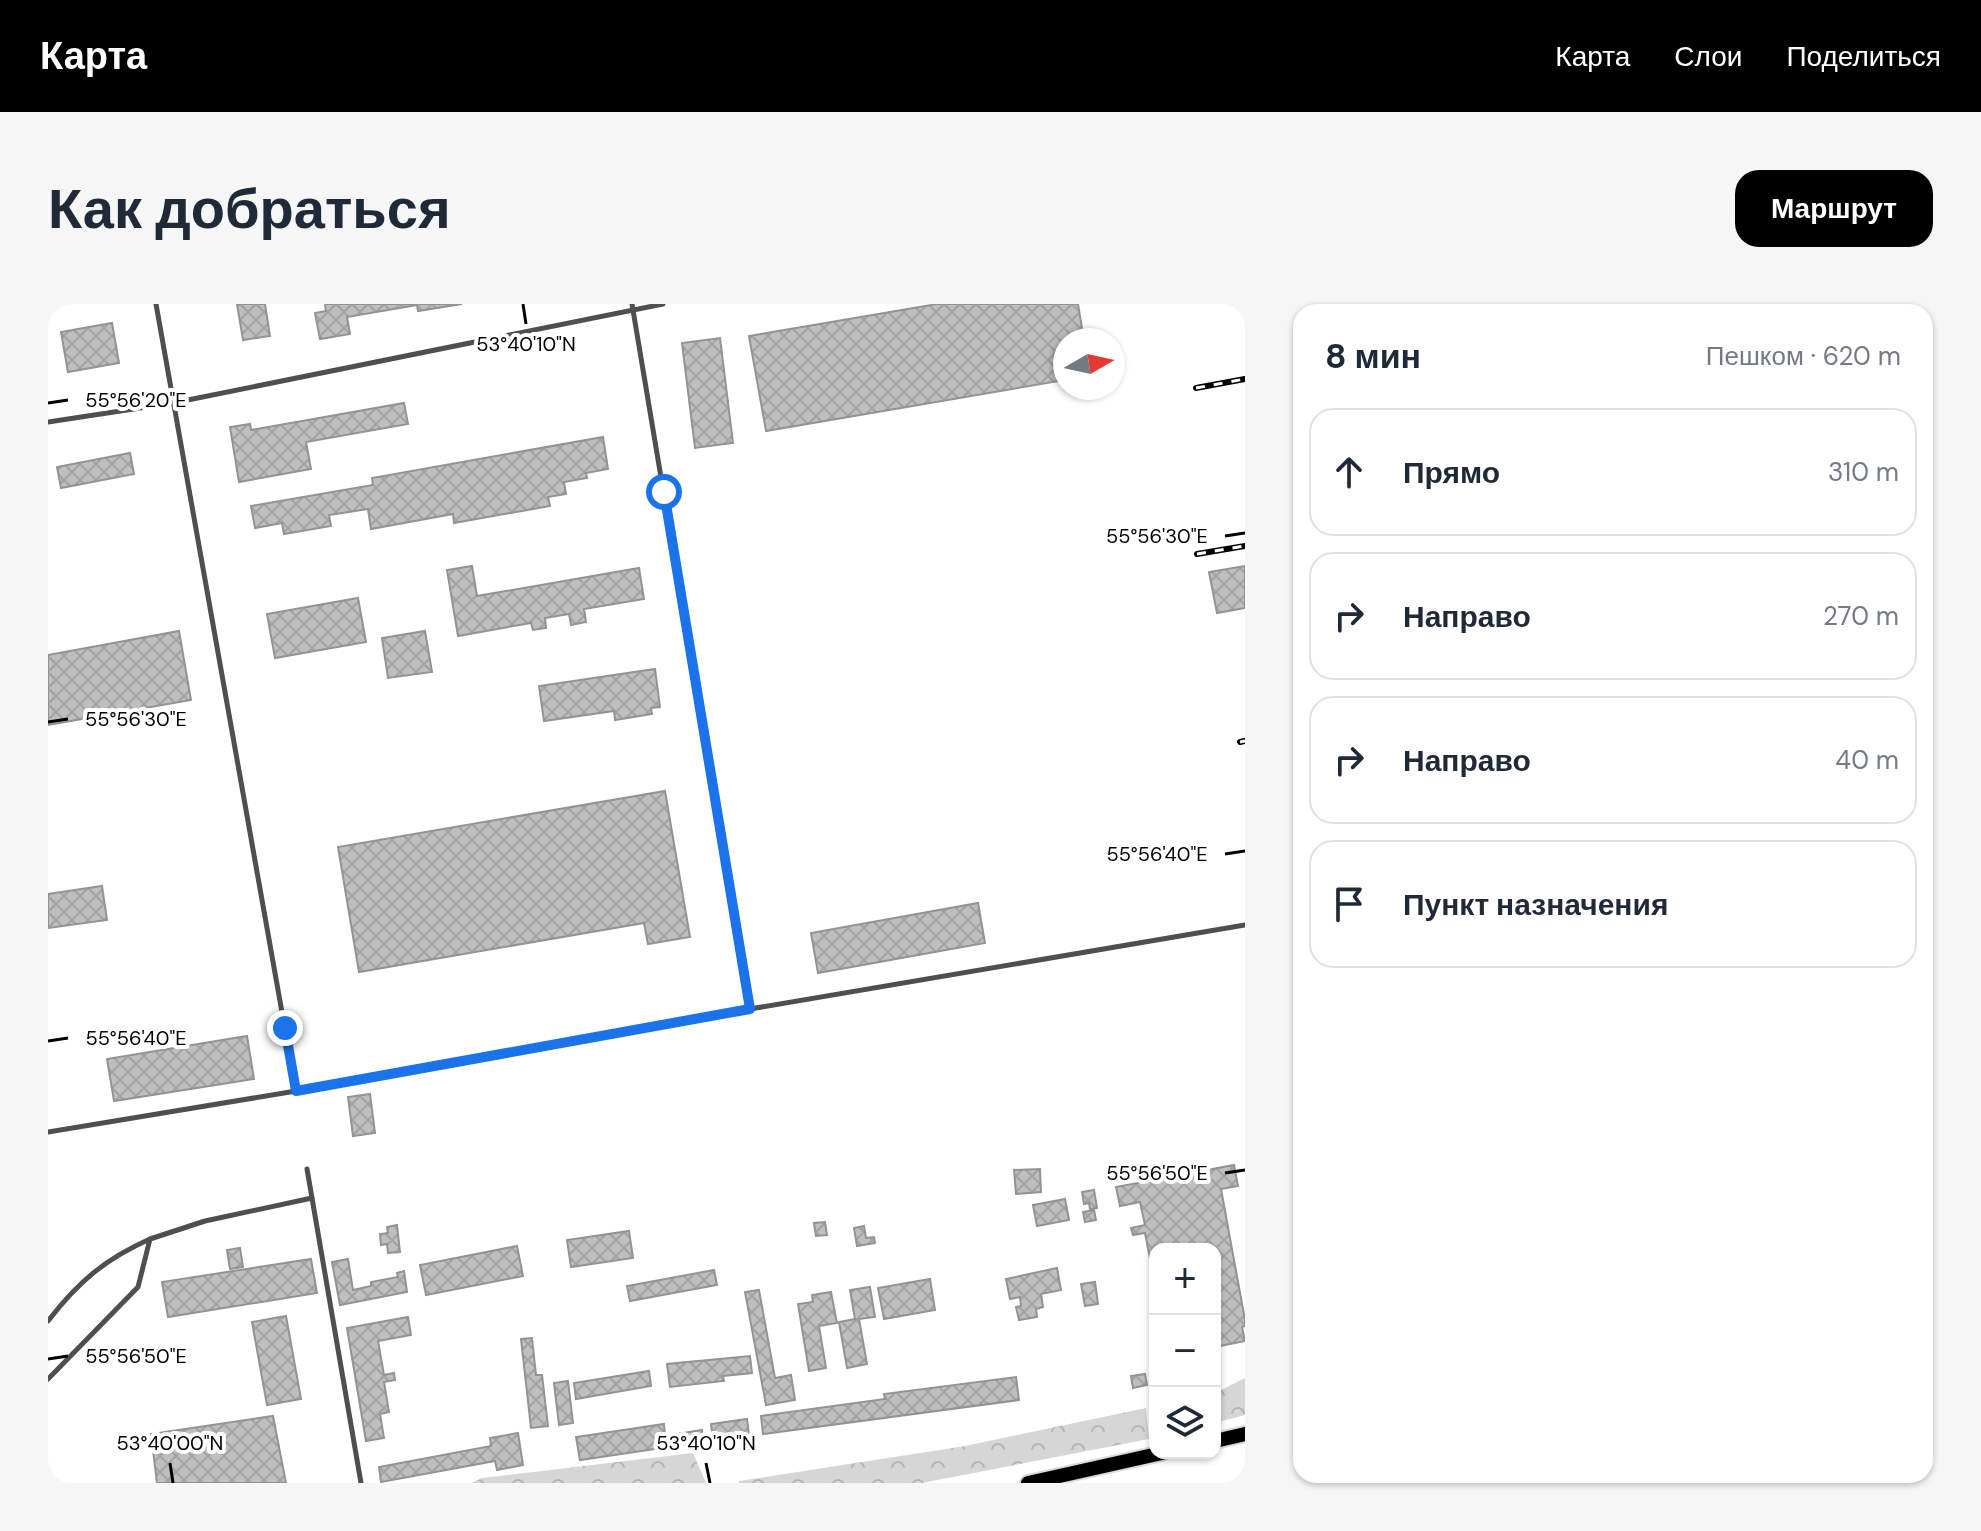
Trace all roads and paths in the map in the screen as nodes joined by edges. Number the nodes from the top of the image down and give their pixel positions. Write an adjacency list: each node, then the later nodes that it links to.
1 (156, 304): 4 (lane)
2 (663, 304): 3 (lane)
3 (633, 307): 4 (lane); 7 (lane)
4 (173, 403): 5 (lane); 8 (lane)
5 (48, 422)
6 (1245, 925): 7 (lane)
7 (750, 1009): 8 (lane)
8 (296, 1091): 9 (lane)
9 (48, 1132)
10 (307, 1169): 11 (lane)
11 (312, 1198): 12 (lane); 18 (lane)
12 (150, 1239): 13 (lane); 14 (lane)
13 (48, 1321)
14 (48, 1379)
15 (1245, 1434): 16 (main road)
16 (1221, 1440)
17 (1149, 1456): 19 (main road)
18 (361, 1483)
19 (1028, 1483)

